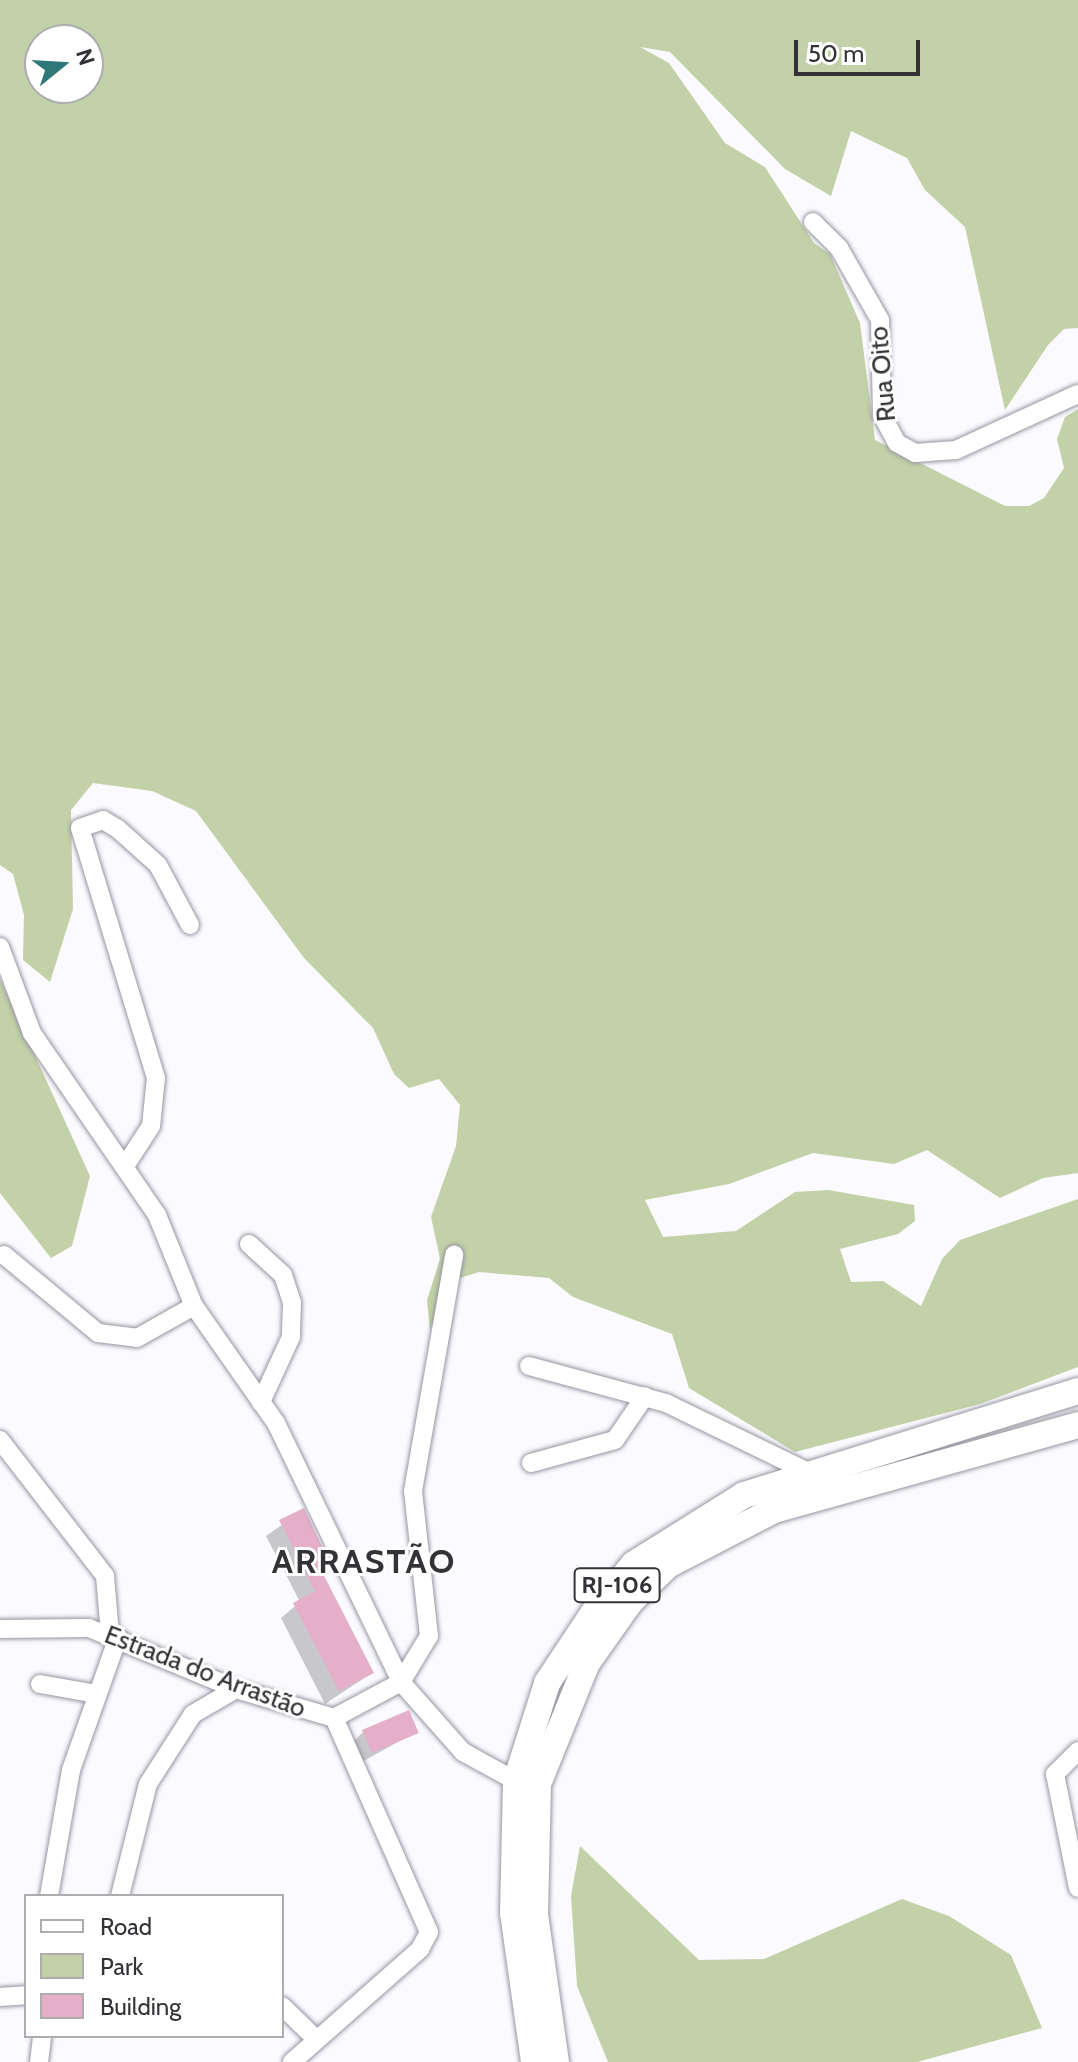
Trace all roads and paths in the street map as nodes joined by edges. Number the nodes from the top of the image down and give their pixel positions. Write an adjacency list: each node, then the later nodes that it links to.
1 (813, 222): 2 (street, Rua Oito)
2 (1078, 394)
3 (190, 925): 5 (street)
4 (0, 947): 5 (street)
5 (125, 1166): 9 (street)
6 (249, 1244): 13 (street)
7 (4, 1255): 9 (street)
8 (454, 1255): 20 (street)
9 (194, 1306): 13 (street)
10 (529, 1366): 12 (street)
11 (1078, 1391): 17 (highway, RJ-106)
12 (645, 1396): 16 (street); 17 (street)
13 (261, 1402): 20 (street)
14 (1078, 1425): 38 (highway, RJ-106)
15 (0, 1440): 19 (street)
16 (531, 1463)
17 (806, 1471): 26 (highway, RJ-106)
18 (0, 1629): 19 (street, Estrada do Arrastão)
19 (114, 1635): 22 (street, Estrada do Arrastão); 23 (street)
20 (401, 1682): 24 (street, Estrada do Arrastão); 26 (street)
21 (40, 1684): 23 (street)
22 (236, 1689): 24 (street, Estrada do Arrastão); 29 (street)
23 (97, 1694): 28 (street)
24 (334, 1718): 34 (street)
25 (1078, 1751): 27 (street)
26 (516, 1781): 37 (highway, RJ-106)
27 (1078, 1888)
28 (49, 1894)
29 (120, 1894)
30 (24, 1995): 31 (street)
31 (0, 1997)
32 (284, 2008): 34 (street)
33 (42, 2038): 35 (street)
34 (316, 2039): 36 (street)
35 (39, 2062)
36 (292, 2062)
37 (534, 2062)
38 (556, 2062)

